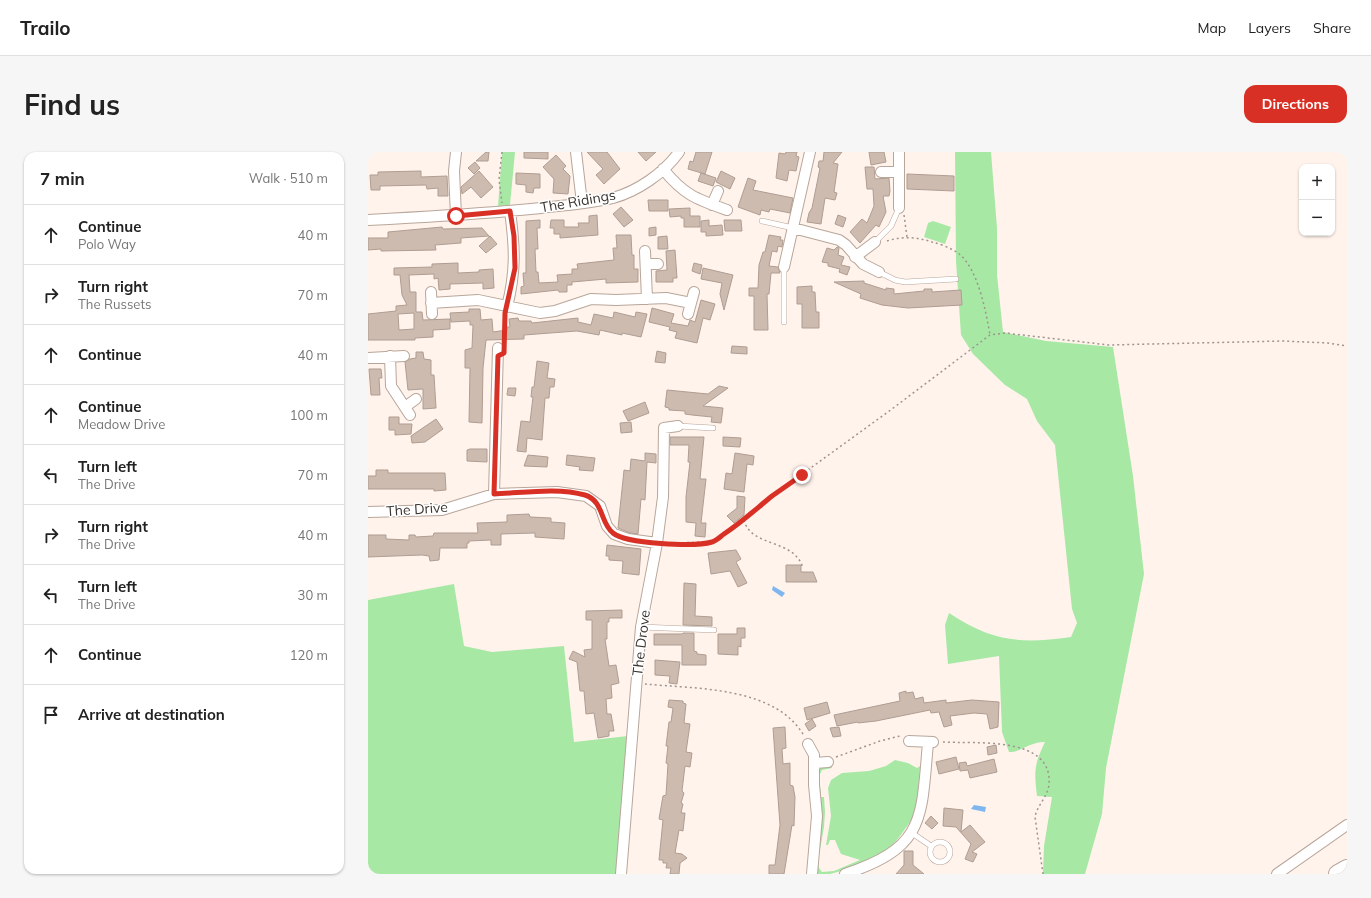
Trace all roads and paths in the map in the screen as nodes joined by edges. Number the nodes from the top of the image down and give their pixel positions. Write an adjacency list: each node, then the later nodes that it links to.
1 (456, 152): 16 (street)
2 (502, 152): 15 (path)
3 (576, 152): 11 (street)
4 (679, 152): 7 (street, The Ridings)
5 (810, 152): 19 (street)
6 (899, 152): 9 (street)
7 (663, 169): 11 (street, The Ridings); 12 (street)
8 (880, 172): 9 (street)
9 (899, 172): 13 (street)
10 (718, 191): 12 (street)
11 (582, 203): 15 (street, The Ridings)
12 (712, 205): 14 (street)
13 (899, 208): 20 (path); 21 (lane)
14 (727, 210)
15 (510, 211): 16 (street, The Ridings); 34 (street)
16 (456, 216): 17 (street, The Ridings)
17 (368, 220)
18 (762, 221): 19 (lane)
19 (793, 228): 23 (street); 26 (street)
20 (908, 237): 21 (path); 38 (path)
21 (874, 244): 23 (street)
22 (646, 251): 24 (street)
23 (855, 257): 27 (street)
24 (646, 264): 25 (street); 31 (street)
25 (658, 264)
26 (784, 267): 37 (lane)
27 (878, 272): 28 (lane)
28 (956, 279)
29 (431, 292): 32 (street)
30 (694, 292): 33 (street)
31 (647, 299): 33 (street); 34 (street)
32 (431, 303): 34 (street); 35 (street)
33 (691, 303): 36 (street)
34 (507, 307): 40 (path)
35 (432, 314)
36 (688, 314)
37 (784, 322)
38 (990, 335): 39 (path); 49 (path)
39 (1347, 346)
40 (498, 352): 47 (street)
41 (390, 356): 42 (street); 43 (street); 44 (street)
42 (404, 356)
43 (368, 358)
44 (416, 399)
45 (678, 426): 46 (lane); 50 (street, The Drove)
46 (713, 428)
47 (494, 494): 48 (street, The Drive); 50 (street, The Drive)
48 (368, 512)
49 (744, 520): 50 (path); 51 (path)
50 (657, 543): 52 (street, The Drove)
51 (803, 568)
52 (641, 627): 53 (lane); 54 (street, The Drove)
53 (714, 630)
54 (635, 683): 57 (path); 64 (street, The Drove)
55 (909, 741): 56 (street); 58 (path)
56 (931, 742): 61 (street); 67 (path)
57 (808, 744): 59 (street)
58 (828, 762): 59 (street)
59 (815, 763): 65 (street)
60 (1347, 825): 68 (street)
61 (912, 833): 62 (lane); 66 (street)
62 (931, 846)
63 (1347, 869): 69 (highway)
64 (621, 874)
65 (812, 874)
66 (845, 874)
67 (1043, 874)
68 (1277, 874)
69 (1338, 874)

